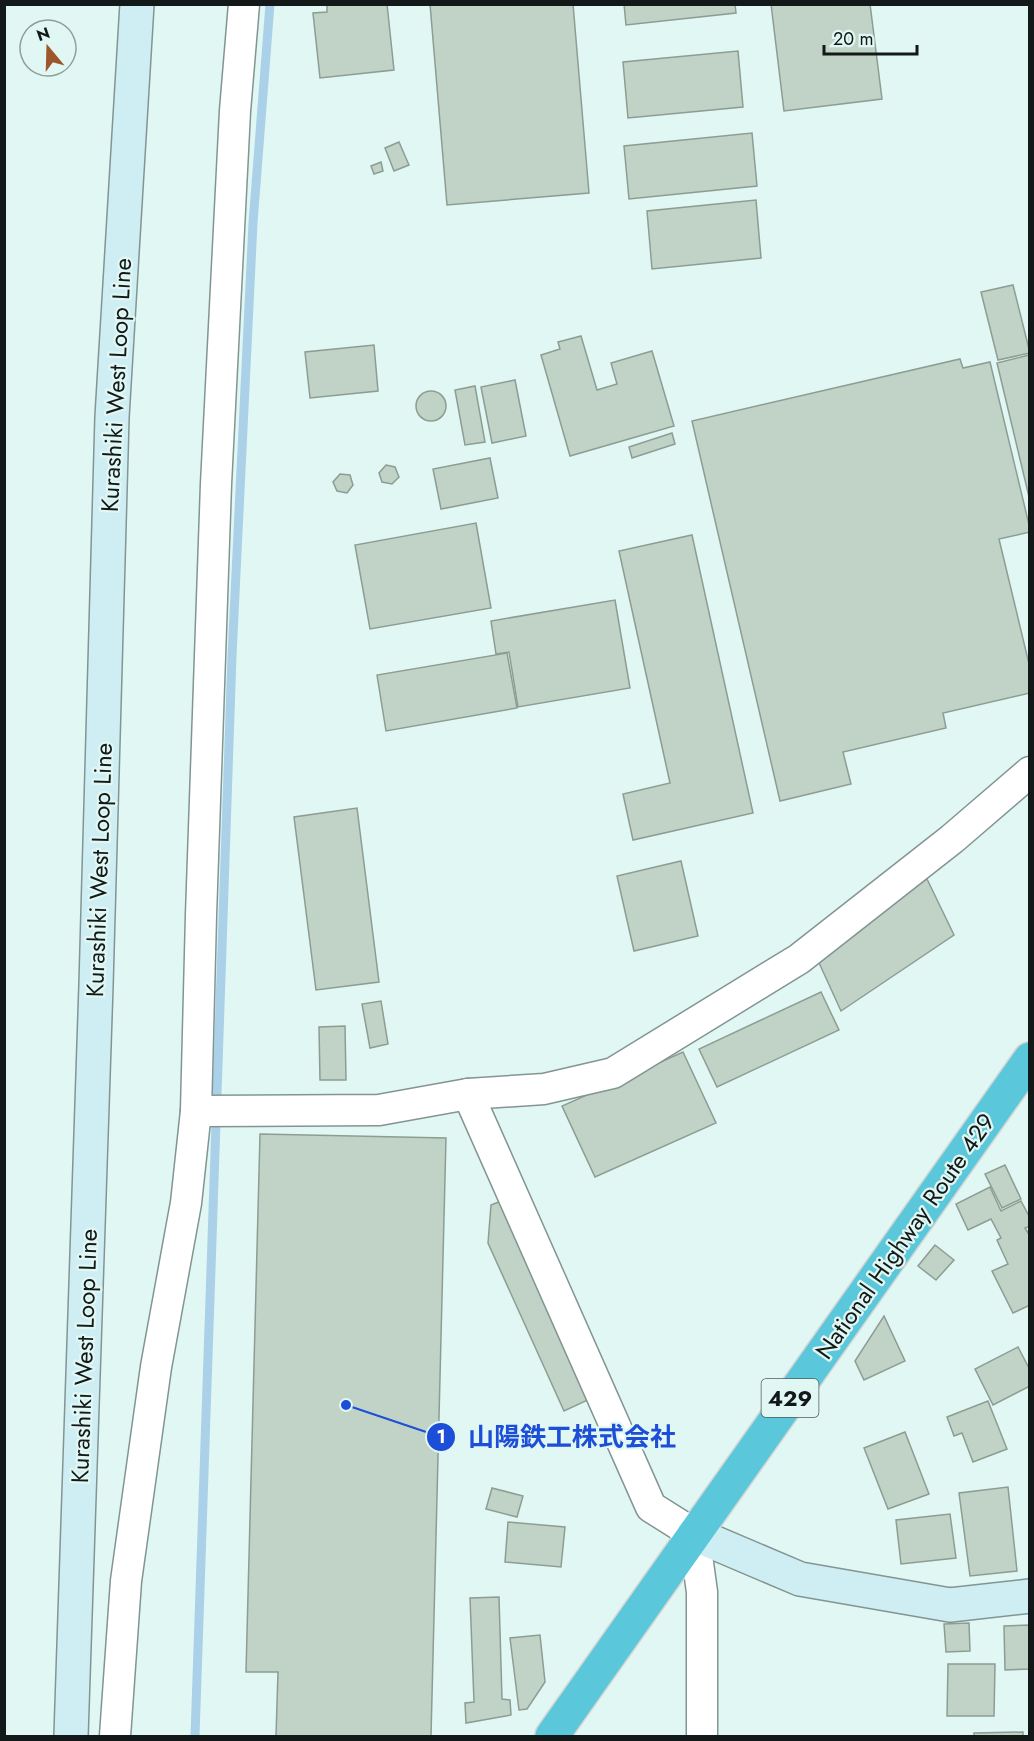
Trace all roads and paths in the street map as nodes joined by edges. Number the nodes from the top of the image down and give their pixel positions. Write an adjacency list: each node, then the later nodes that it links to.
1 (137, 4): 9 (main road, Kurashiki West Loop Line)
2 (244, 4): 6 (street)
3 (1029, 772): 5 (street)
4 (1027, 1073): 7 (highway, National Highway Route 429 / 429)
5 (468, 1094): 6 (street); 7 (street)
6 (211, 1111): 10 (street)
7 (694, 1534): 8 (main road); 11 (highway, National Highway Route 429 / 429); 12 (street)
8 (1029, 1596)
9 (70, 1737)
10 (115, 1737)
11 (552, 1737)
12 (702, 1737)

